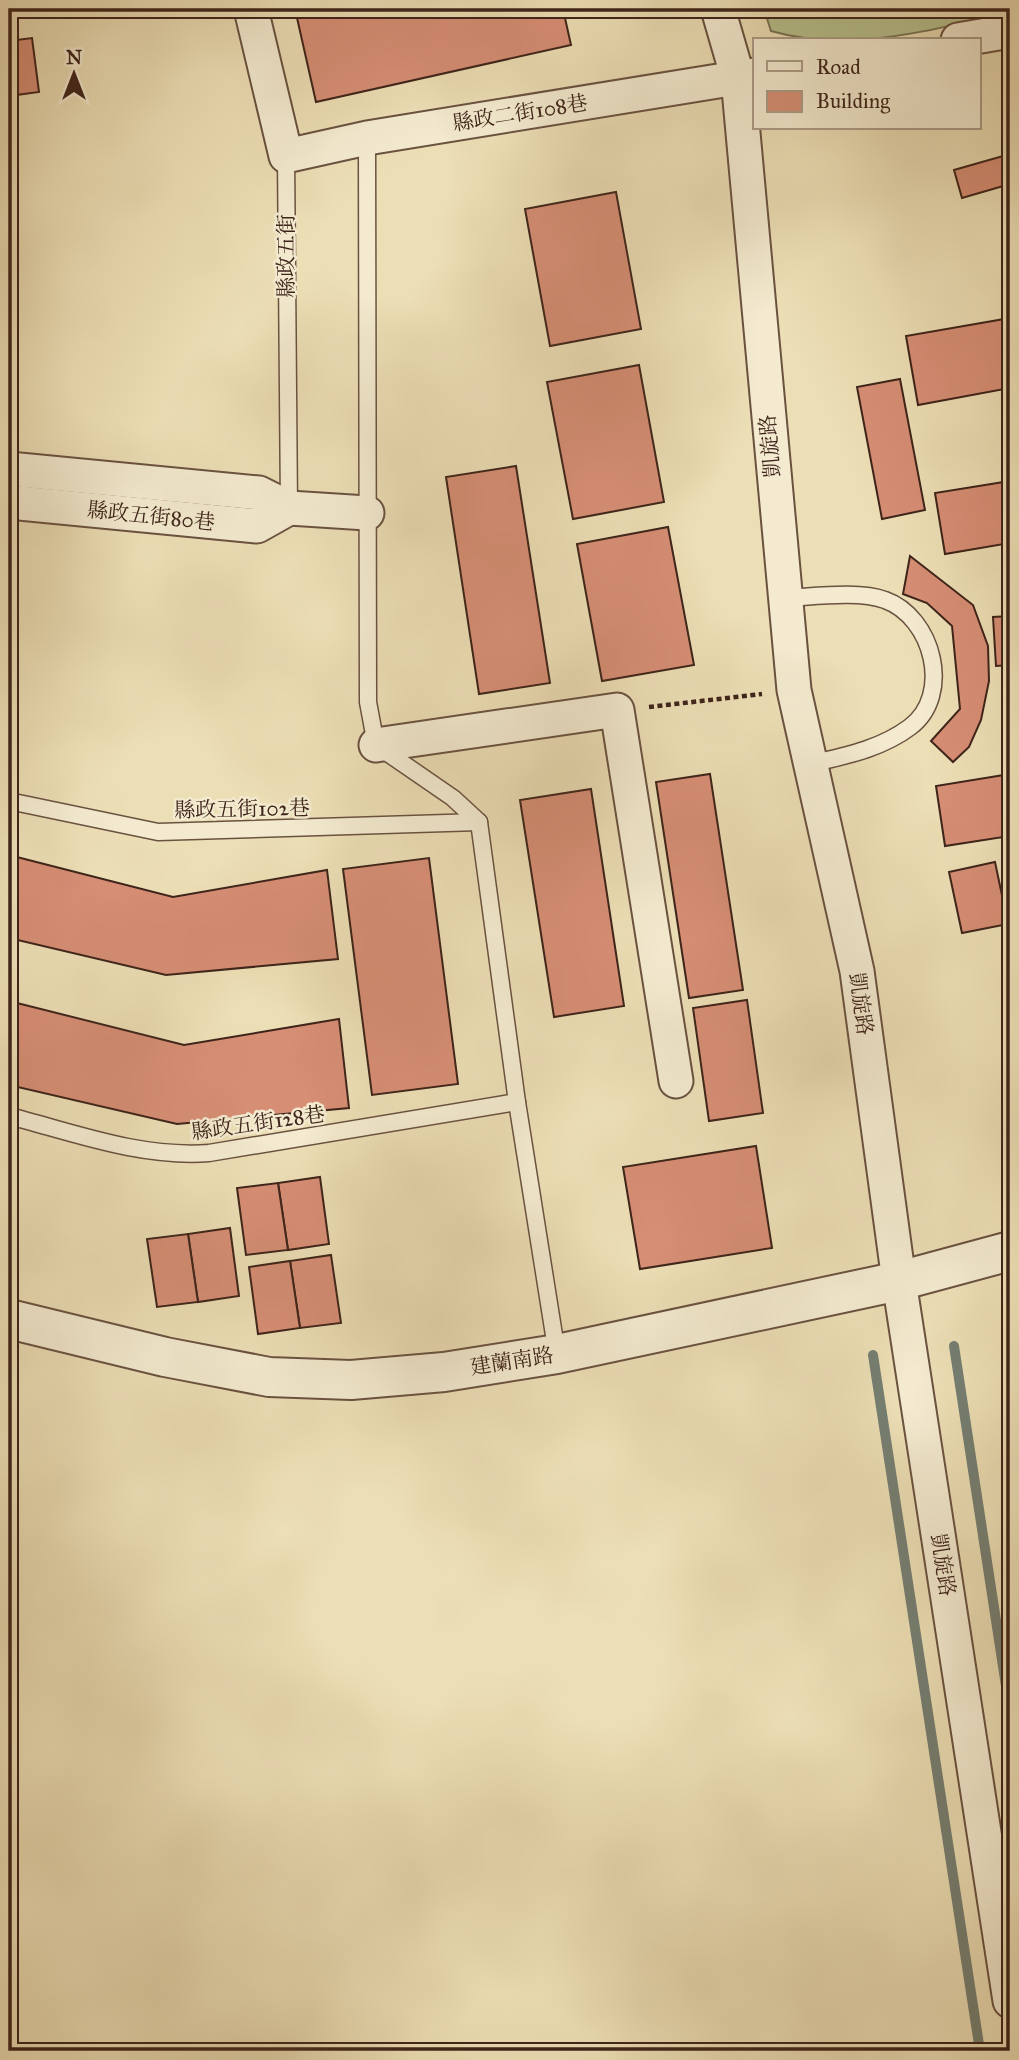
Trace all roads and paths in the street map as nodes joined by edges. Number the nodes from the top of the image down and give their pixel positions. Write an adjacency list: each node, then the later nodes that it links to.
1 (251, 9): 7 (street, 縣政五街)
2 (718, 9): 5 (street, 凱旋路)
3 (1010, 31): 4 (street)
4 (970, 38)
5 (746, 76): 6 (street, 縣政二街108巷); 12 (street, 凱旋路)
6 (367, 138): 7 (street, 縣政二街108巷); 11 (lane)
7 (286, 156): 10 (lane, 縣政五街)
8 (9, 468): 10 (street, 縣政五街80巷)
9 (9, 502): 10 (street, 縣政五街80巷)
10 (289, 508): 11 (street, 縣政五街80巷)
11 (367, 513): 15 (lane)
12 (783, 598): 13 (street, 凱旋路); 16 (lane)
13 (794, 690): 14 (path); 16 (street, 凱旋路)
14 (617, 710): 15 (street); 19 (street)
15 (376, 745): 18 (lane)
16 (810, 764): 23 (street, 凱旋路)
17 (9, 801): 18 (lane, 縣政五街102巷)
18 (480, 822): 20 (lane)
19 (676, 1081)
20 (517, 1102): 21 (lane, 縣政五街128巷); 25 (lane)
21 (9, 1116)
22 (1010, 1251): 23 (street, 建蘭南路)
23 (899, 1281): 25 (street, 建蘭南路); 26 (street, 凱旋路)
24 (9, 1319): 25 (street, 建蘭南路)
25 (557, 1354)
26 (1006, 1945): 27 (street, 凱旋路)
27 (1010, 2001)

